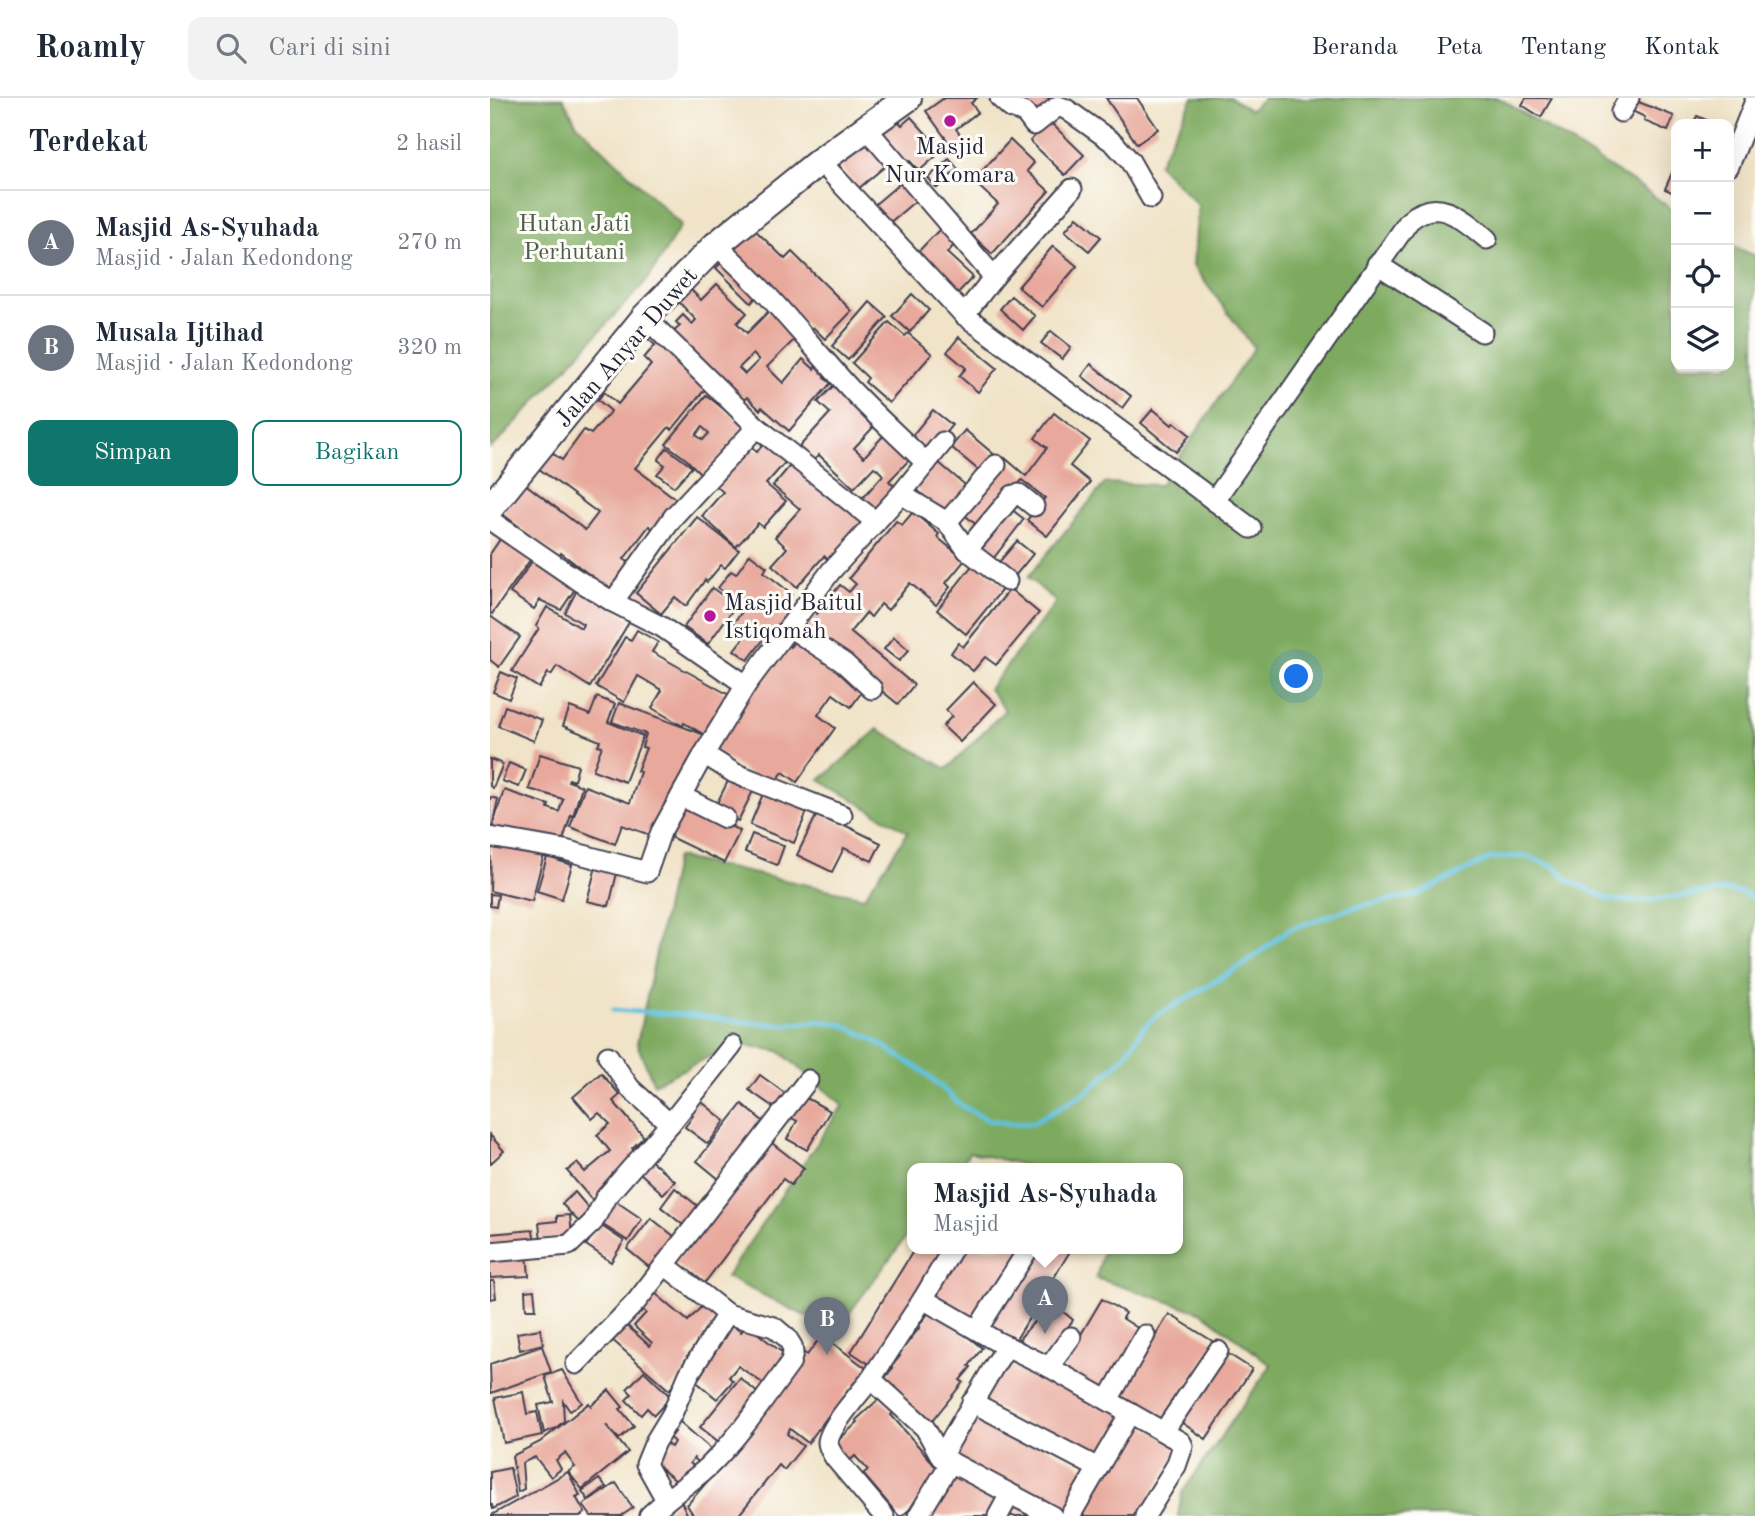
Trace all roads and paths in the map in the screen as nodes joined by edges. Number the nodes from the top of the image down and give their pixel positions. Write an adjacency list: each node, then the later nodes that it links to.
1 (908, 98): 4 (street, Jalan Anyar Duwet)
2 (1000, 98): 8 (street)
3 (1755, 101): 5 (street)
4 (866, 128): 6 (street, Jalan Anyar Duwet); 12 (street)
5 (1734, 154)
6 (820, 161): 10 (street, Jalan Anyar Duwet); 13 (street)
7 (1072, 189): 12 (street)
8 (1151, 198)
9 (1487, 239): 11 (street)
10 (716, 245): 14 (street, Jalan Anyar Duwet); 18 (street)
11 (1377, 264): 15 (street); 21 (street)
12 (995, 277): 13 (street)
13 (964, 315): 21 (street)
14 (645, 317): 16 (street); 23 (street, Jalan Anyar Duwet)
15 (1482, 332)
16 (757, 427): 25 (street); 30 (street)
17 (943, 442): 18 (street)
18 (926, 463): 20 (street)
19 (996, 466): 26 (street)
20 (901, 494): 25 (street); 26 (street)
21 (1214, 501): 27 (street)
22 (1034, 506): 28 (street)
23 (490, 508)
24 (490, 520): 30 (street)
25 (876, 522): 31 (street)
26 (947, 522): 28 (street)
27 (1251, 528)
28 (967, 550): 29 (street)
29 (1007, 581)
30 (613, 602): 32 (street)
31 (789, 626): 32 (street); 33 (street)
32 (746, 685): 34 (street)
33 (872, 689)
34 (704, 754): 35 (street); 36 (street)
35 (681, 796): 37 (street); 38 (street)
36 (842, 815)
37 (725, 818)
38 (490, 838)
39 (732, 1046): 42 (street)
40 (608, 1056): 42 (street)
41 (808, 1080): 46 (street)
42 (670, 1124): 43 (street)
43 (490, 1252)
44 (949, 1254): 47 (street)
45 (1024, 1254): 49 (street)
46 (665, 1265): 48 (street); 54 (street)
47 (923, 1299): 49 (street); 56 (street)
48 (727, 1314): 64 (street); 64 (street)
49 (976, 1330): 52 (street)
50 (1145, 1335): 57 (street)
51 (1071, 1337): 55 (street)
52 (1007, 1346): 55 (street); 58 (street)
53 (1217, 1351): 60 (street)
54 (576, 1364)
55 (1049, 1367): 57 (street)
56 (871, 1379): 61 (street); 66 (street)
57 (1108, 1400): 59 (street)
58 (972, 1402): 61 (street); 62 (street)
59 (1130, 1413): 60 (street); 62 (street)
60 (1164, 1431): 71 (street)
61 (946, 1460): 63 (street); 67 (street)
62 (1098, 1468): 70 (street)
63 (1010, 1494): 68 (street); 69 (street)
64 (666, 1500): 65 (street)
65 (649, 1516)
66 (884, 1516)
67 (918, 1516)
68 (998, 1516)
69 (1052, 1516)
70 (1070, 1516)
71 (1145, 1516)

